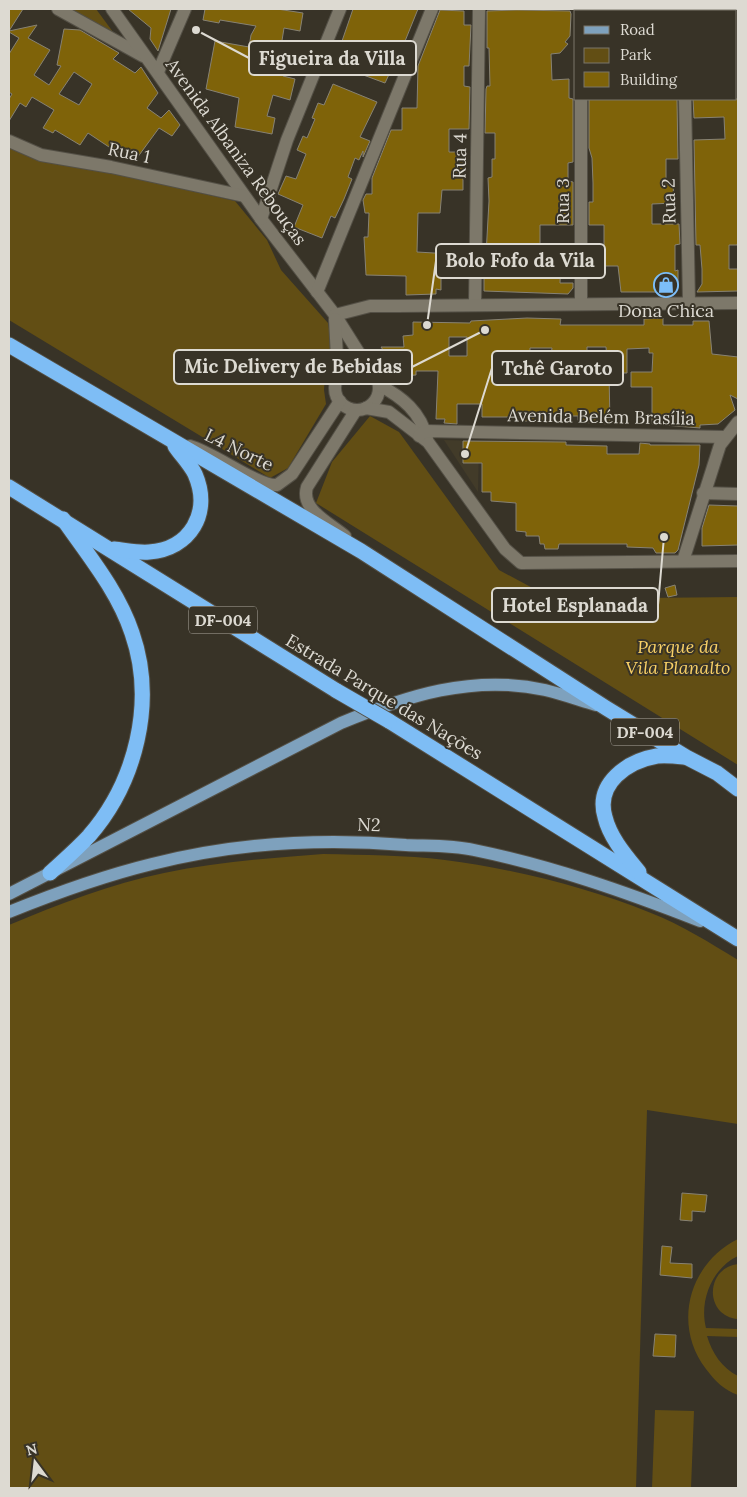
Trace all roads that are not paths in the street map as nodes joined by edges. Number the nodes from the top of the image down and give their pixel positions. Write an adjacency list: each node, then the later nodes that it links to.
1 (58, 9): 7 (street)
2 (112, 9): 7 (street, Avenida Albaniza Rebouças)
3 (185, 9): 8 (street)
4 (340, 9): 13 (street)
5 (432, 9): 14 (street)
6 (479, 9): 17 (street, Rua 4)
7 (147, 58): 8 (street, Avenida Albaniza Rebouças)
8 (158, 72): 12 (street, Avenida Albaniza Rebouças)
9 (581, 100): 18 (street, Rua 3)
10 (685, 100): 15 (street, Rua 2)
11 (9, 141): 12 (street, Rua 1)
12 (244, 196): 13 (street, Avenida Albaniza Rebouças)
13 (261, 219): 14 (street, Avenida Albaniza Rebouças)
14 (317, 292): 19 (street, Avenida Albaniza Rebouças)
15 (689, 302): 16 (street); 18 (street)
16 (738, 303)
17 (475, 304): 18 (street); 19 (street)
18 (581, 304)
19 (335, 314): 21 (street); 22 (street)
20 (9, 345): 29 (highway, DF-004)
21 (369, 369): 22 (street); 23 (street)
22 (338, 377): 24 (street)
23 (379, 384): 25 (street); 27 (street)
24 (340, 402): 25 (street); 29 (street, L4 Norte)
25 (361, 409): 27 (street); 35 (street)
26 (738, 422): 28 (street)
27 (424, 436): 28 (street, Avenida Belém Brasília); 36 (street)
28 (725, 437): 31 (street)
29 (171, 440): 34 (highway); 35 (highway, DF-004)
30 (9, 487): 33 (highway, Estrada Parque das Nações / DF-004)
31 (704, 493): 32 (street); 36 (street)
32 (738, 494)
33 (63, 519): 34 (highway, Estrada Parque das Nações / DF-004); 41 (highway)
34 (109, 549): 42 (highway, Estrada Parque das Nações / DF-004, bridge)
35 (362, 551): 38 (highway, DF-004)
36 (683, 561): 37 (street)
37 (738, 561)
38 (606, 708): 39 (highway, DF-004); 41 (main road)
39 (686, 757): 40 (highway, DF-004); 42 (highway)
40 (738, 790)
41 (50, 873): 43 (main road)
42 (646, 881): 45 (highway, Estrada Parque das Nações / DF-004)
43 (9, 894)
44 (9, 912): 45 (main road, N2)
45 (724, 930): 46 (highway, Estrada Parque das Nações / DF-004)
46 (738, 939)

